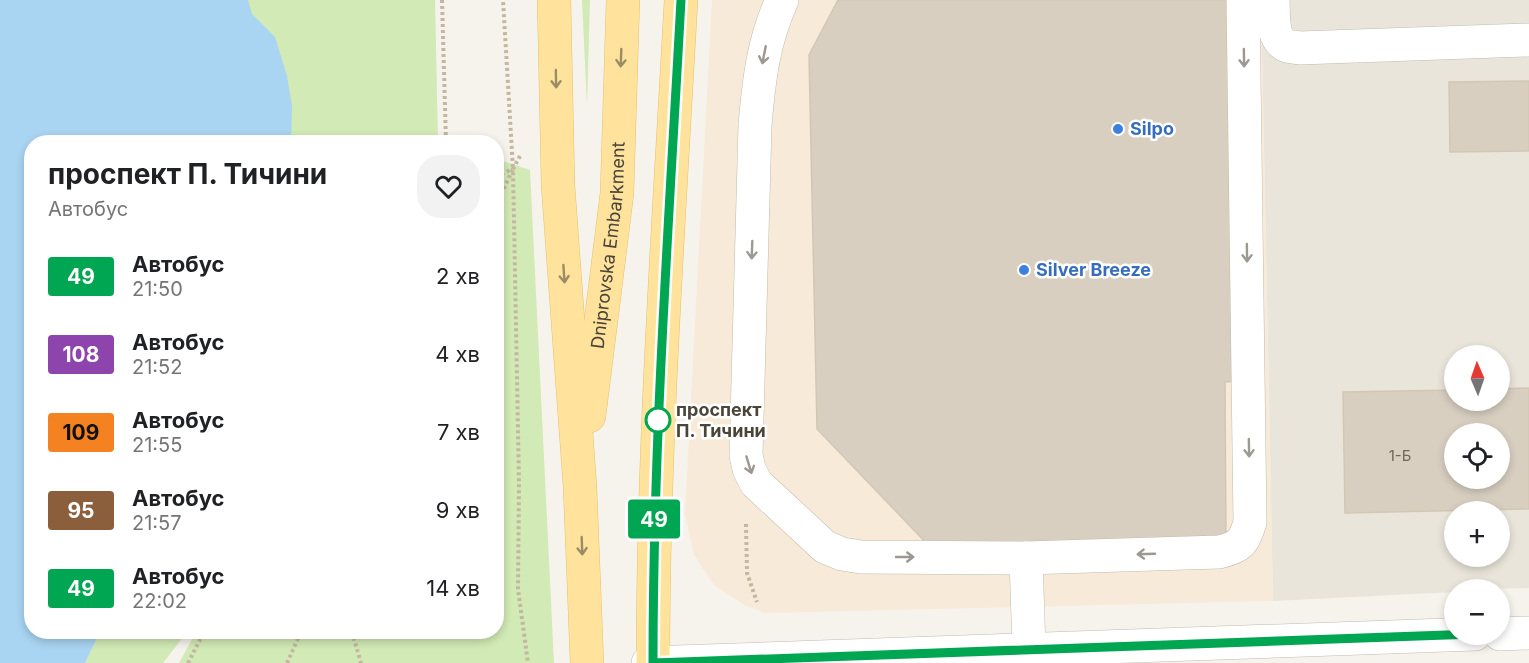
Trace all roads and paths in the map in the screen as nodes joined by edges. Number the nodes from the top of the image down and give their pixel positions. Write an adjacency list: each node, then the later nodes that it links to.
1 (442, 0): 10 (path)
2 (503, 0): 11 (path)
3 (554, 0): 15 (main road, Dniprovska Embarkment, one-way to 15)
4 (623, 0): 15 (main road, Dniprovska Embarkment, one-way to 15)
5 (681, 0): 32 (main road)
6 (782, 0): 14 (street, one-way to 14)
7 (1244, 0): 16 (street, one-way to 16)
8 (1273, 0): 9 (street)
9 (1529, 40)
10 (446, 135)
11 (513, 169): 12 (path); 13 (path); 29 (path)
12 (504, 173)
13 (504, 188)
14 (756, 483): 16 (street, one-way to 16); 17 (path)
15 (580, 488): 30 (main road, Dniprovska Embarkment, one-way to 30)
16 (1026, 558): 24 (street)
17 (757, 602)
18 (1529, 633): 19 (street)
19 (1510, 634)
20 (1444, 637): 25 (street)
21 (200, 639): 26 (path)
22 (299, 639): 27 (path)
23 (354, 639): 28 (path)
24 (1029, 650): 25 (street); 32 (street)
25 (1295, 652)
26 (188, 663)
27 (287, 663)
28 (361, 663)
29 (528, 663)
30 (587, 663)
31 (648, 663): 32 (street)
32 (653, 663)

